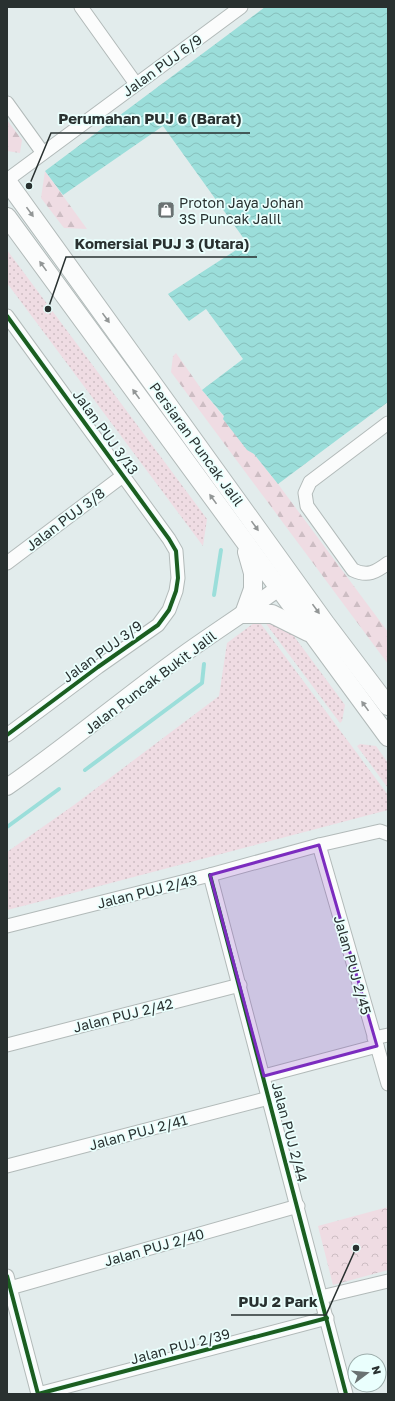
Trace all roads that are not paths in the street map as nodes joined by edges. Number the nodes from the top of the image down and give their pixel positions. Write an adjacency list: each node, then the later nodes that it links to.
1 (81, 7): 3 (street)
2 (241, 7): 3 (street, Jalan PUJ 6/9)
3 (136, 84): 5 (street, Jalan PUJ 6/9)
4 (7, 103): 5 (street)
5 (43, 153): 6 (street, Jalan PUJ 6/9)
6 (7, 180): 15 (main road, Persiaran Puncak Jalil, one-way to 15)
7 (7, 217): 11 (main road, Persiaran Puncak Jalil, one-way to 7)
8 (7, 316): 10 (street, Jalan PUJ 3/13)
9 (388, 423): 13 (street)
10 (124, 476): 12 (street, Jalan PUJ 3/8); 14 (street, Jalan PUJ 3/13)
11 (244, 542): 16 (main road, Persiaran Puncak Jalil); 17 (main road)
12 (8, 560)
13 (388, 563)
14 (178, 564): 20 (street, Jalan PUJ 3/9)
15 (293, 577): 16 (street, Jalan Puncak Bukit Jalil); 19 (main road, Persiaran Puncak Jalil, one-way to 19)
16 (279, 588): 17 (street, Jalan Puncak Bukit Jalil); 18 (main road, Persiaran Puncak Jalil)
17 (244, 614): 18 (main road); 22 (street, Jalan Puncak Bukit Jalil)
18 (312, 634): 21 (main road, Persiaran Puncak Jalil, one-way to 18)
19 (388, 706)
20 (7, 735)
21 (388, 737)
22 (7, 787)
23 (384, 832): 24 (street, Jalan PUJ 2/43)
24 (319, 845): 25 (street, Jalan PUJ 2/43); 29 (street, Jalan PUJ 2/45)
25 (210, 875): 26 (street, Jalan PUJ 2/43); 27 (street, Jalan PUJ 2/44)
26 (7, 926)
27 (240, 985): 30 (street, Jalan PUJ 2/42); 31 (street, Jalan PUJ 2/44)
28 (388, 1034): 29 (street)
29 (376, 1042): 31 (street); 32 (street, Jalan PUJ 2/45)
30 (7, 1045)
31 (264, 1076): 33 (street, Jalan PUJ 2/44)
32 (388, 1084)
33 (269, 1098): 34 (street, Jalan PUJ 2/41); 35 (street, Jalan PUJ 2/44)
34 (7, 1166)
35 (298, 1206): 37 (street, Jalan PUJ 2/40); 38 (street, Jalan PUJ 2/44)
36 (388, 1281): 38 (street)
37 (9, 1282): 40 (street)
38 (321, 1296): 39 (street, Jalan PUJ 2/44)
39 (327, 1318): 40 (street, Jalan PUJ 2/39); 41 (street, Jalan PUJ 2/44)
40 (38, 1394)
41 (346, 1394)

